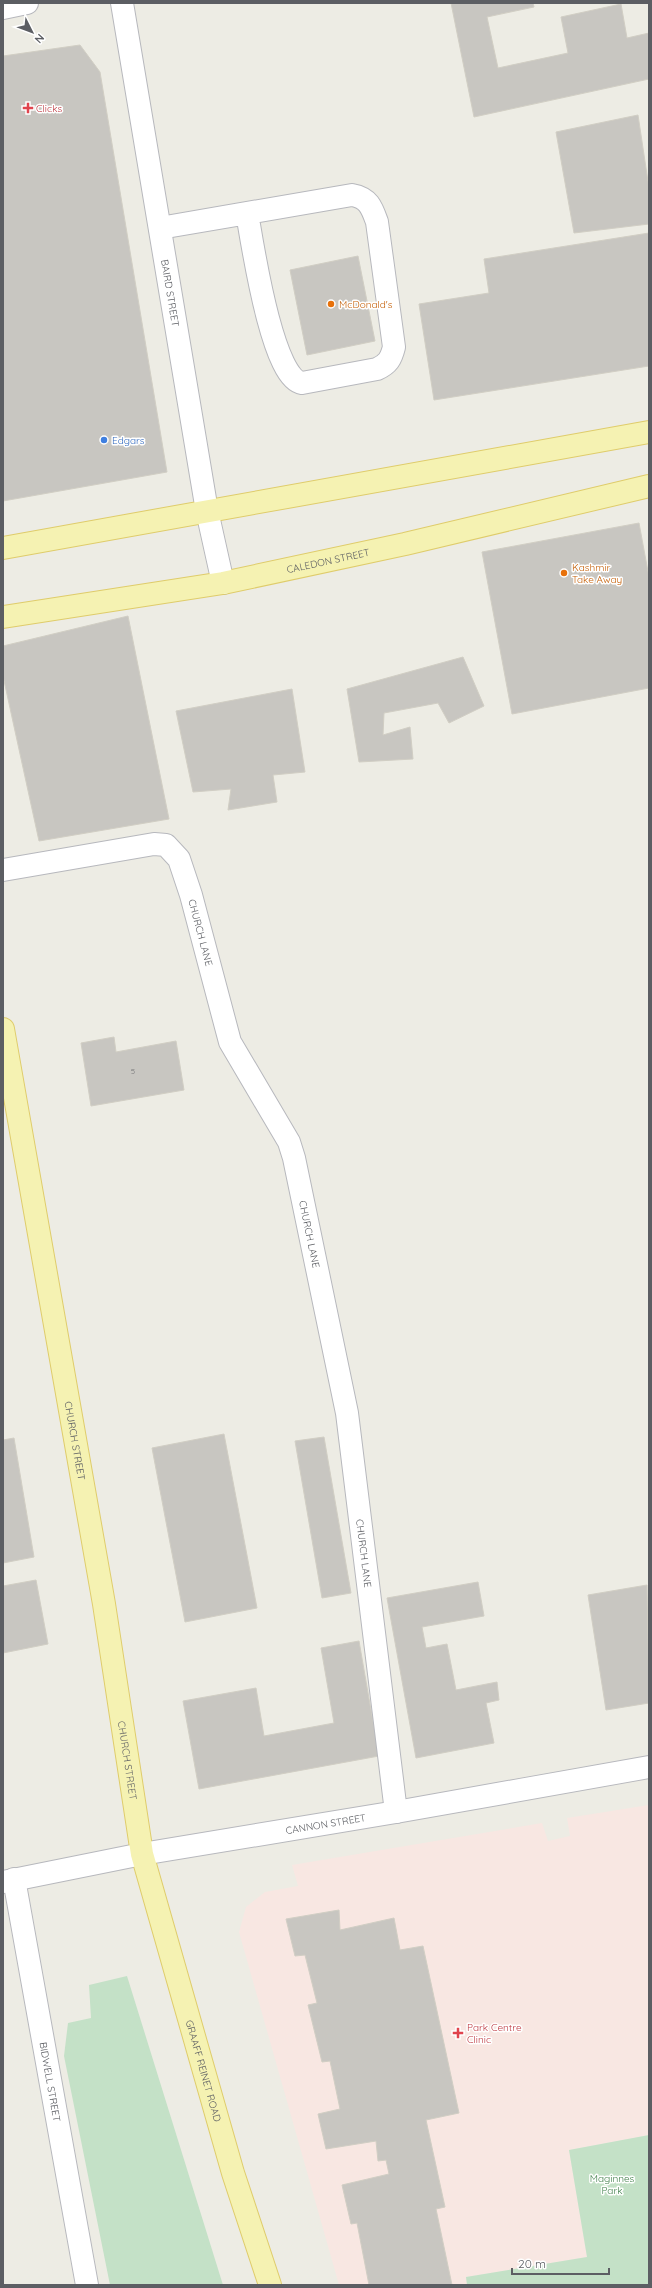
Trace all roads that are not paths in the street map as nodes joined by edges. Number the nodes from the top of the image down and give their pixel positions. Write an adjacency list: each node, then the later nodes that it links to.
1 (27, 3): 3 (street)
2 (122, 3): 5 (street, BAIRD STREET)
3 (3, 8)
4 (246, 213): 4 (street); 5 (street)
5 (160, 228): 8 (street, BAIRD STREET)
6 (649, 432): 8 (main road)
7 (649, 486): 10 (main road, CALEDON STREET)
8 (207, 511): 9 (main road); 10 (street, BAIRD STREET)
9 (3, 548)
10 (223, 583): 11 (main road, CALEDON STREET)
11 (3, 617)
12 (3, 870): 15 (street, CHURCH LANE)
13 (3, 1029): 16 (main road, CHURCH STREET)
14 (649, 1767): 15 (street, CANNON STREET)
15 (396, 1812): 16 (street, CANNON STREET)
16 (142, 1854): 17 (street, CANNON STREET); 19 (main road, GRAAFF REINET ROAD)
17 (9, 1880): 18 (street, BIDWELL STREET)
18 (87, 2285)
19 (270, 2285)

